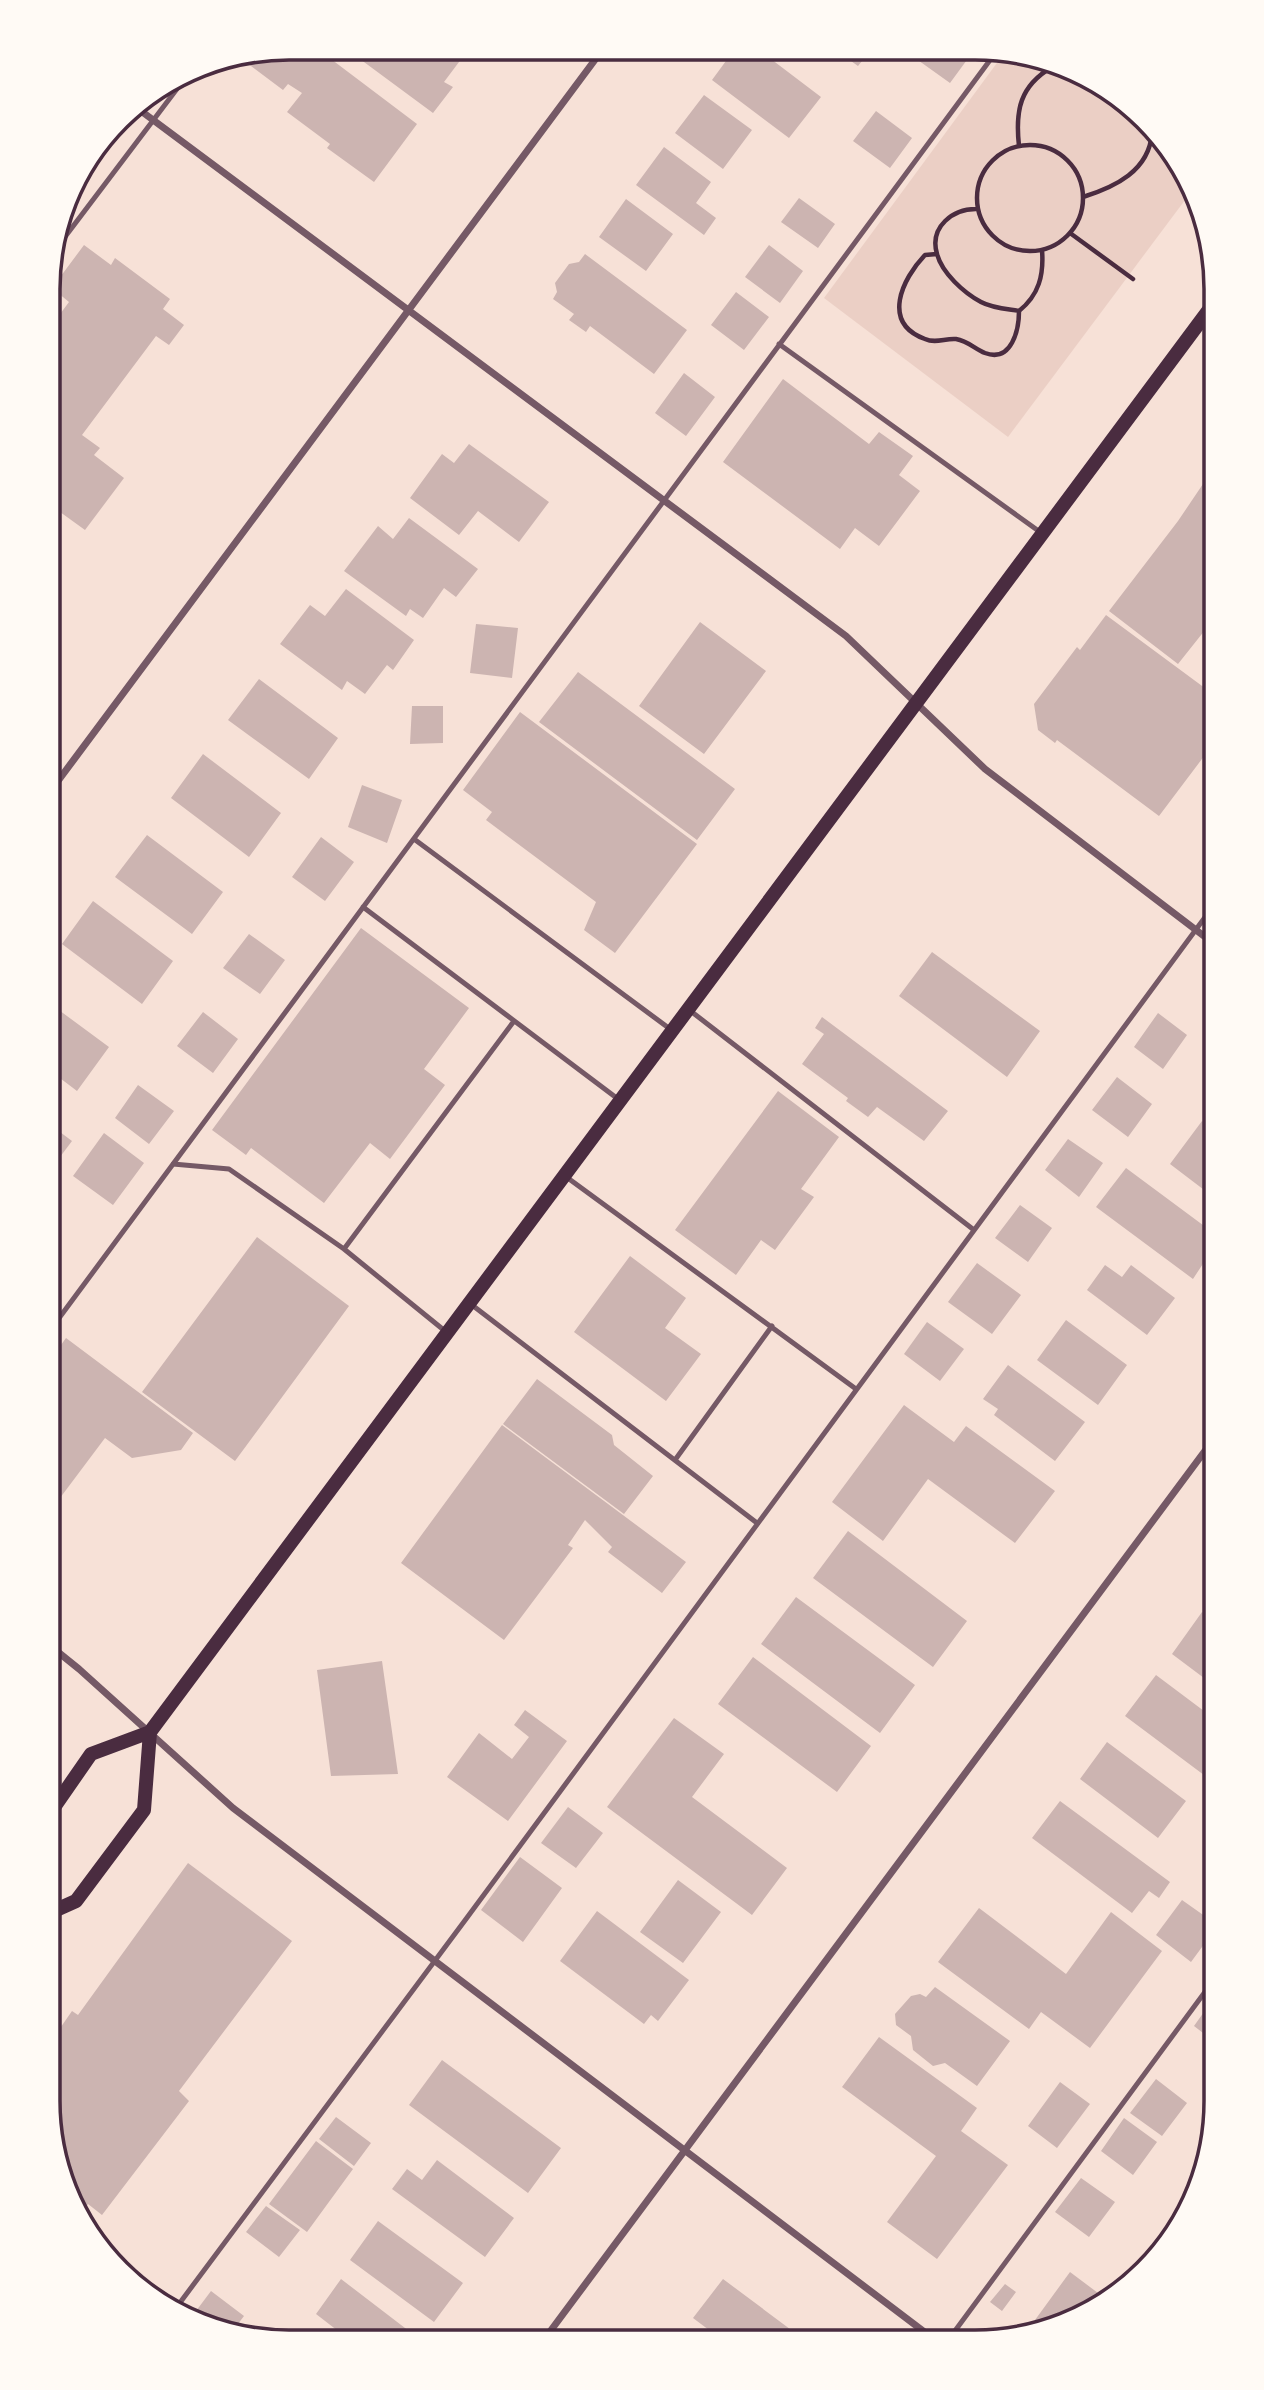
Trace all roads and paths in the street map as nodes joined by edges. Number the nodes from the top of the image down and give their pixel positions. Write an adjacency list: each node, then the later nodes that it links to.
1 (595, 60): 16 (street)
2 (990, 60): 19 (lane)
3 (1045, 71): 8 (path)
4 (176, 89): 6 (lane)
5 (143, 112): 6 (street)
6 (153, 120): 12 (lane); 16 (street)
7 (1151, 142): 9 (path)
8 (1019, 146): 9 (path); 10 (path)
9 (1083, 197): 11 (path)
10 (978, 209): 13 (path); 14 (path)
11 (1070, 233): 13 (path); 15 (path)
12 (66, 236)
13 (1042, 250): 17 (path)
14 (937, 254): 17 (path); 17 (path)
15 (1133, 279)
16 (409, 311): 20 (street); 23 (street)
17 (1019, 311)
18 (1204, 316): 21 (main road)
19 (779, 344): 20 (lane); 21 (lane)
20 (664, 501): 22 (street); 24 (lane)
21 (1042, 534): 22 (main road)
22 (917, 702): 27 (street); 29 (main road)
23 (60, 778)
24 (414, 839): 25 (lane); 31 (lane)
25 (363, 907): 30 (lane); 33 (lane)
26 (1204, 918): 27 (lane)
27 (1195, 930): 28 (street); 35 (lane)
28 (1204, 937)
29 (688, 1009): 31 (main road); 35 (lane)
30 (514, 1021): 32 (lane); 36 (lane)
31 (673, 1031): 32 (main road)
32 (621, 1101): 34 (main road)
33 (173, 1164): 36 (lane); 38 (lane)
34 (565, 1175): 37 (main road); 39 (lane)
35 (974, 1230): 41 (lane)
36 (344, 1249): 40 (lane)
37 (469, 1303): 40 (main road); 43 (lane)
38 (60, 1318)
39 (772, 1326): 41 (lane); 43 (lane)
40 (447, 1333): 46 (main road)
41 (856, 1389): 44 (lane)
42 (1204, 1452): 51 (street)
43 (675, 1460): 44 (lane)
44 (757, 1523): 49 (lane)
45 (60, 1654): 46 (street)
46 (150, 1732): 47 (main road); 48 (main road); 49 (street)
47 (60, 1799)
48 (60, 1908)
49 (435, 1960): 51 (street); 52 (lane)
50 (1204, 1993): 55 (lane)
51 (685, 2151): 53 (street); 54 (street)
52 (180, 2303)
53 (552, 2330)
54 (922, 2330)
55 (956, 2330)

